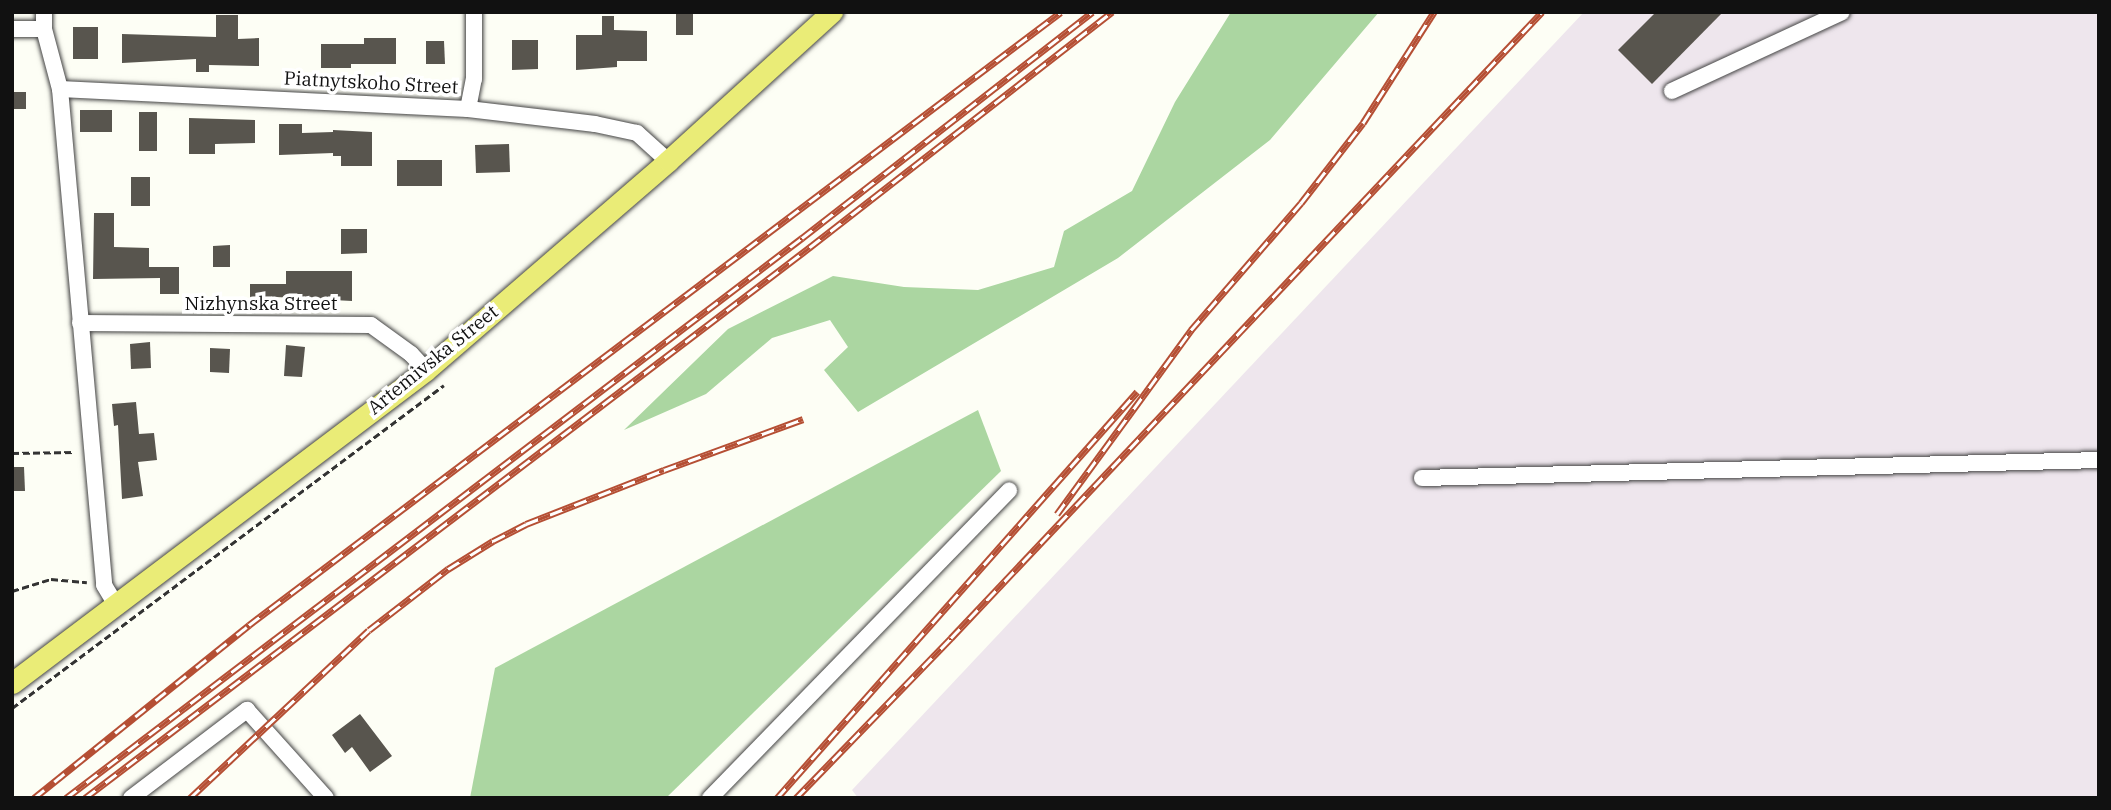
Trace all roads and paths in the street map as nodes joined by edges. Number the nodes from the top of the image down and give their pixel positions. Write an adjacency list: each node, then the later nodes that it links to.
1 (474, 12): 8 (street)
2 (832, 12): 9 (main road, Artemivska Street)
3 (1842, 12): 7 (street)
4 (44, 20): 5 (street); 6 (street)
5 (12, 29)
6 (60, 89): 8 (street, Piatnytskoho Street); 10 (street)
7 (1672, 91)
8 (468, 109): 9 (street, Piatnytskoho Street)
9 (668, 161): 11 (main road, Artemivska Street)
10 (80, 323): 11 (street, Nizhynska Street); 13 (street)
11 (426, 370): 20 (main road, Artemivska Street)
12 (444, 385): 22 (path)
13 (90, 452): 14 (path); 18 (street)
14 (12, 453)
15 (2099, 460): 16 (street)
16 (1422, 478)
17 (1009, 490): 25 (street)
18 (104, 585): 19 (path); 20 (street)
19 (12, 591)
20 (116, 605): 21 (main road, Artemivska Street)
21 (12, 682)
22 (12, 709)
23 (131, 798): 24 (street)
24 (326, 798)
25 (710, 798)

